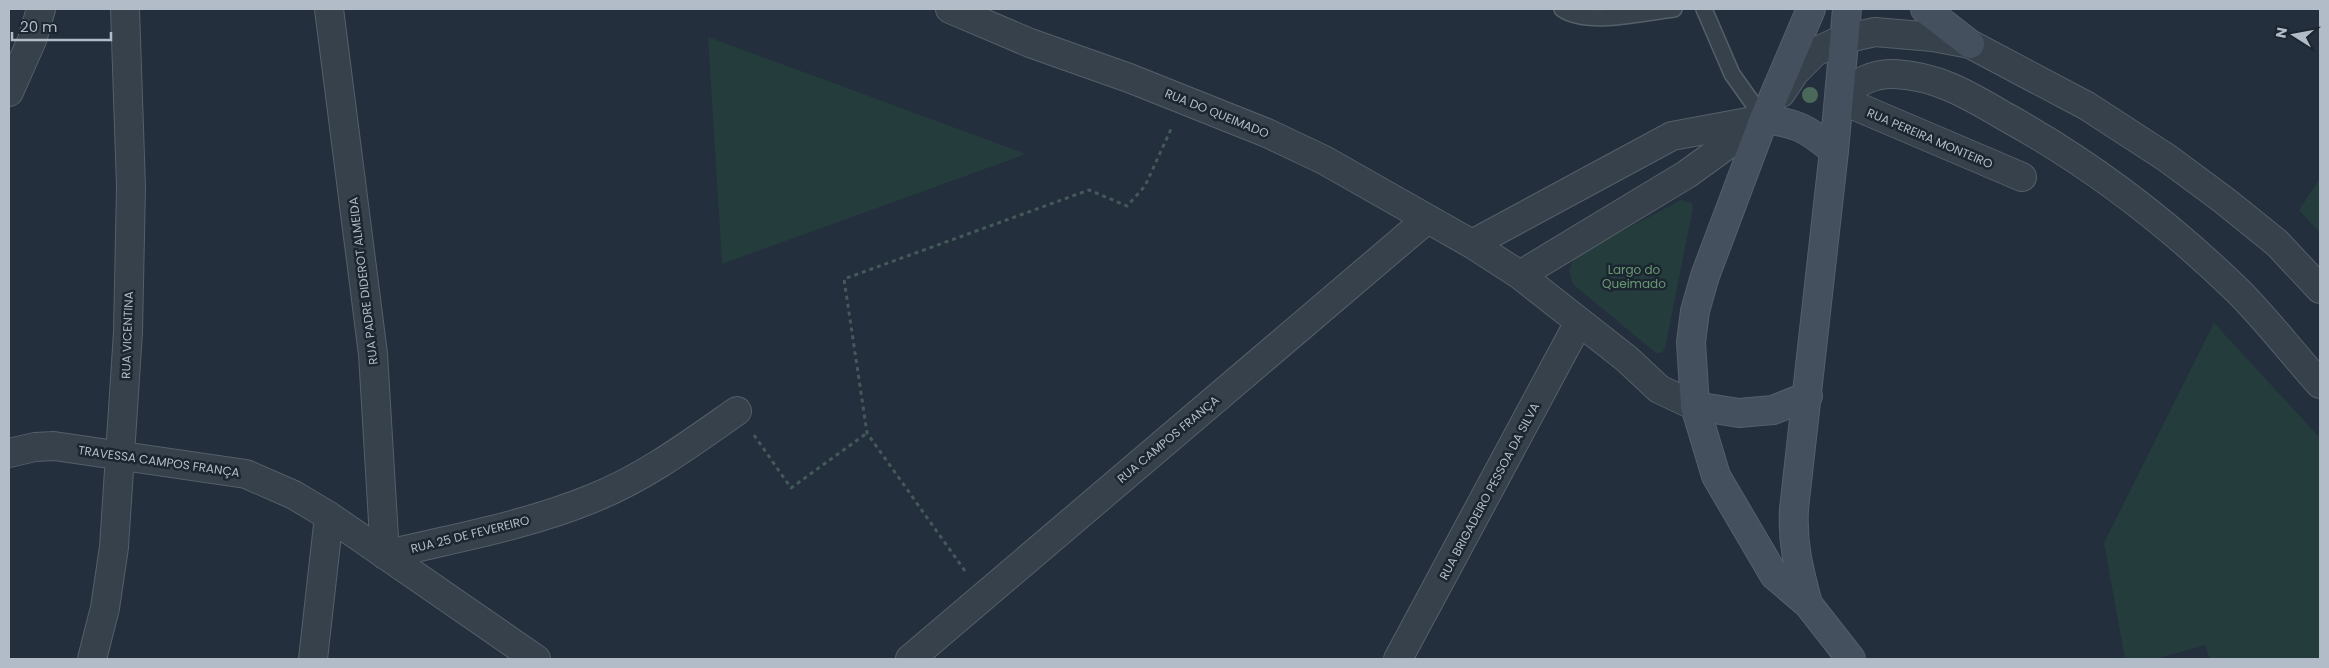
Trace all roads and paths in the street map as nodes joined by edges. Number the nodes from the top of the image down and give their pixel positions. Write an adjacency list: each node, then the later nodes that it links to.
1 (41, 9): 13 (street)
2 (126, 9): 30 (street, RUA VICENTINA)
3 (329, 9): 32 (street, RUA PADRE DIDEROT ALMEIDA)
4 (950, 9): 15 (street, RUA DO QUEIMADO)
5 (1562, 9): 6 (lane)
6 (1674, 9)
7 (1704, 9): 16 (lane)
8 (1812, 9): 16 (main road)
9 (1847, 9): 11 (main road)
10 (1925, 9): 12 (main road)
11 (1843, 39): 12 (street); 14 (main road); 16 (street)
12 (1970, 44): 22 (street)
13 (9, 92)
14 (1839, 99): 17 (main road); 18 (street, RUA PEREIRA MONTEIRO); 24 (street)
15 (1184, 100): 19 (street, RUA DO QUEIMADO); 28 (path)
16 (1764, 119): 17 (main road); 20 (street); 21 (street); 26 (main road)
17 (1834, 151): 25 (main road)
18 (2022, 177)
19 (1426, 220): 20 (street, RUA DO QUEIMADO); 33 (street, RUA CAMPOS FRANÇA)
20 (1472, 244): 21 (street)
21 (1520, 274): 23 (street)
22 (2320, 289)
23 (1579, 322): 26 (street); 39 (street, RUA BRIGADEIRO PESSOA DA SILVA)
24 (2320, 384)
25 (1808, 396): 26 (main road); 34 (main road)
26 (1696, 406): 34 (main road)
27 (737, 411): 28 (path); 32 (street, RUA 25 DE FEVEREIRO)
28 (867, 433): 33 (path)
29 (9, 453): 30 (street, TRAVESSA CAMPOS FRANÇA)
30 (122, 456): 31 (street, TRAVESSA CAMPOS FRANÇA); 35 (street, RUA VICENTINA)
31 (329, 516): 32 (street, TRAVESSA CAMPOS FRANÇA); 36 (street)
32 (386, 555): 37 (street, TRAVESSA CAMPOS FRANÇA)
33 (983, 596): 38 (street, RUA CAMPOS FRANÇA)
34 (1808, 604): 40 (main road)
35 (92, 659)
36 (313, 659)
37 (536, 659)
38 (910, 659)
39 (1398, 659)
40 (1851, 659)

